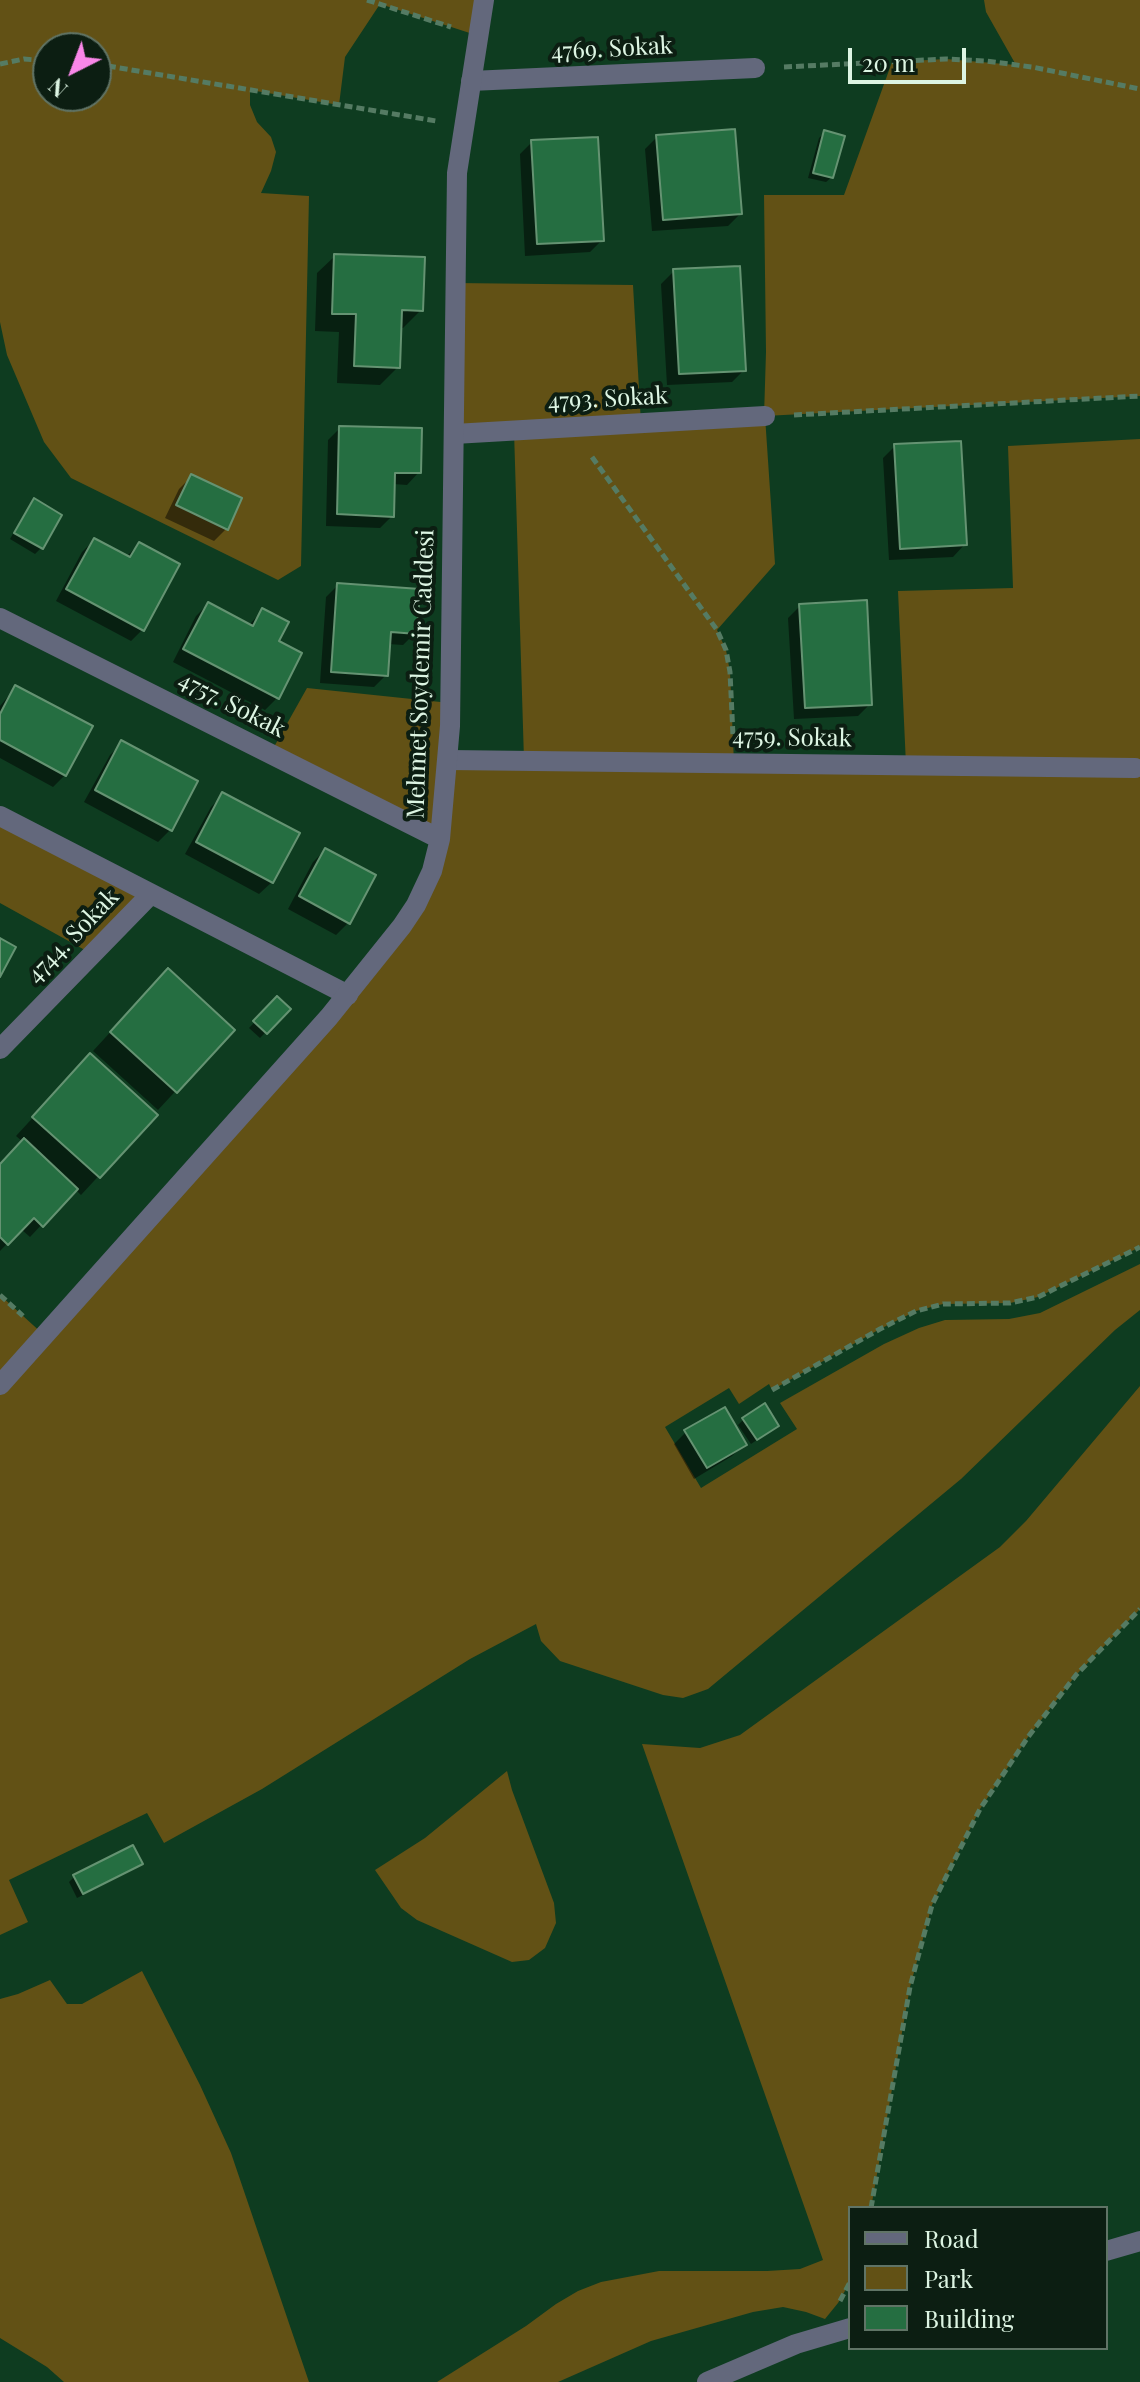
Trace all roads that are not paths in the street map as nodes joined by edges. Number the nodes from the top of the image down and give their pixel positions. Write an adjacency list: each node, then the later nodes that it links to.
1 (484, 0): 3 (street, Mehmet Soydemir Caddesi)
2 (755, 68): 3 (street, 4769. Sokak)
3 (471, 81): 5 (street, Mehmet Soydemir Caddesi)
4 (765, 416): 5 (street, 4793. Sokak)
5 (454, 434): 7 (street, Mehmet Soydemir Caddesi)
6 (0, 618): 10 (street, 4757. Sokak)
7 (448, 760): 8 (street, 4759. Sokak); 10 (street, Mehmet Soydemir Caddesi)
8 (1135, 768)
9 (0, 816): 11 (street)
10 (440, 839): 12 (street, Mehmet Soydemir Caddesi)
11 (151, 894): 12 (street); 13 (street, 4744. Sokak)
12 (348, 995): 14 (street, Mehmet Soydemir Caddesi)
13 (2, 1044)
14 (0, 1385)
15 (1140, 2241): 16 (street)
16 (1108, 2250)
17 (848, 2329): 18 (street)
18 (707, 2382)

